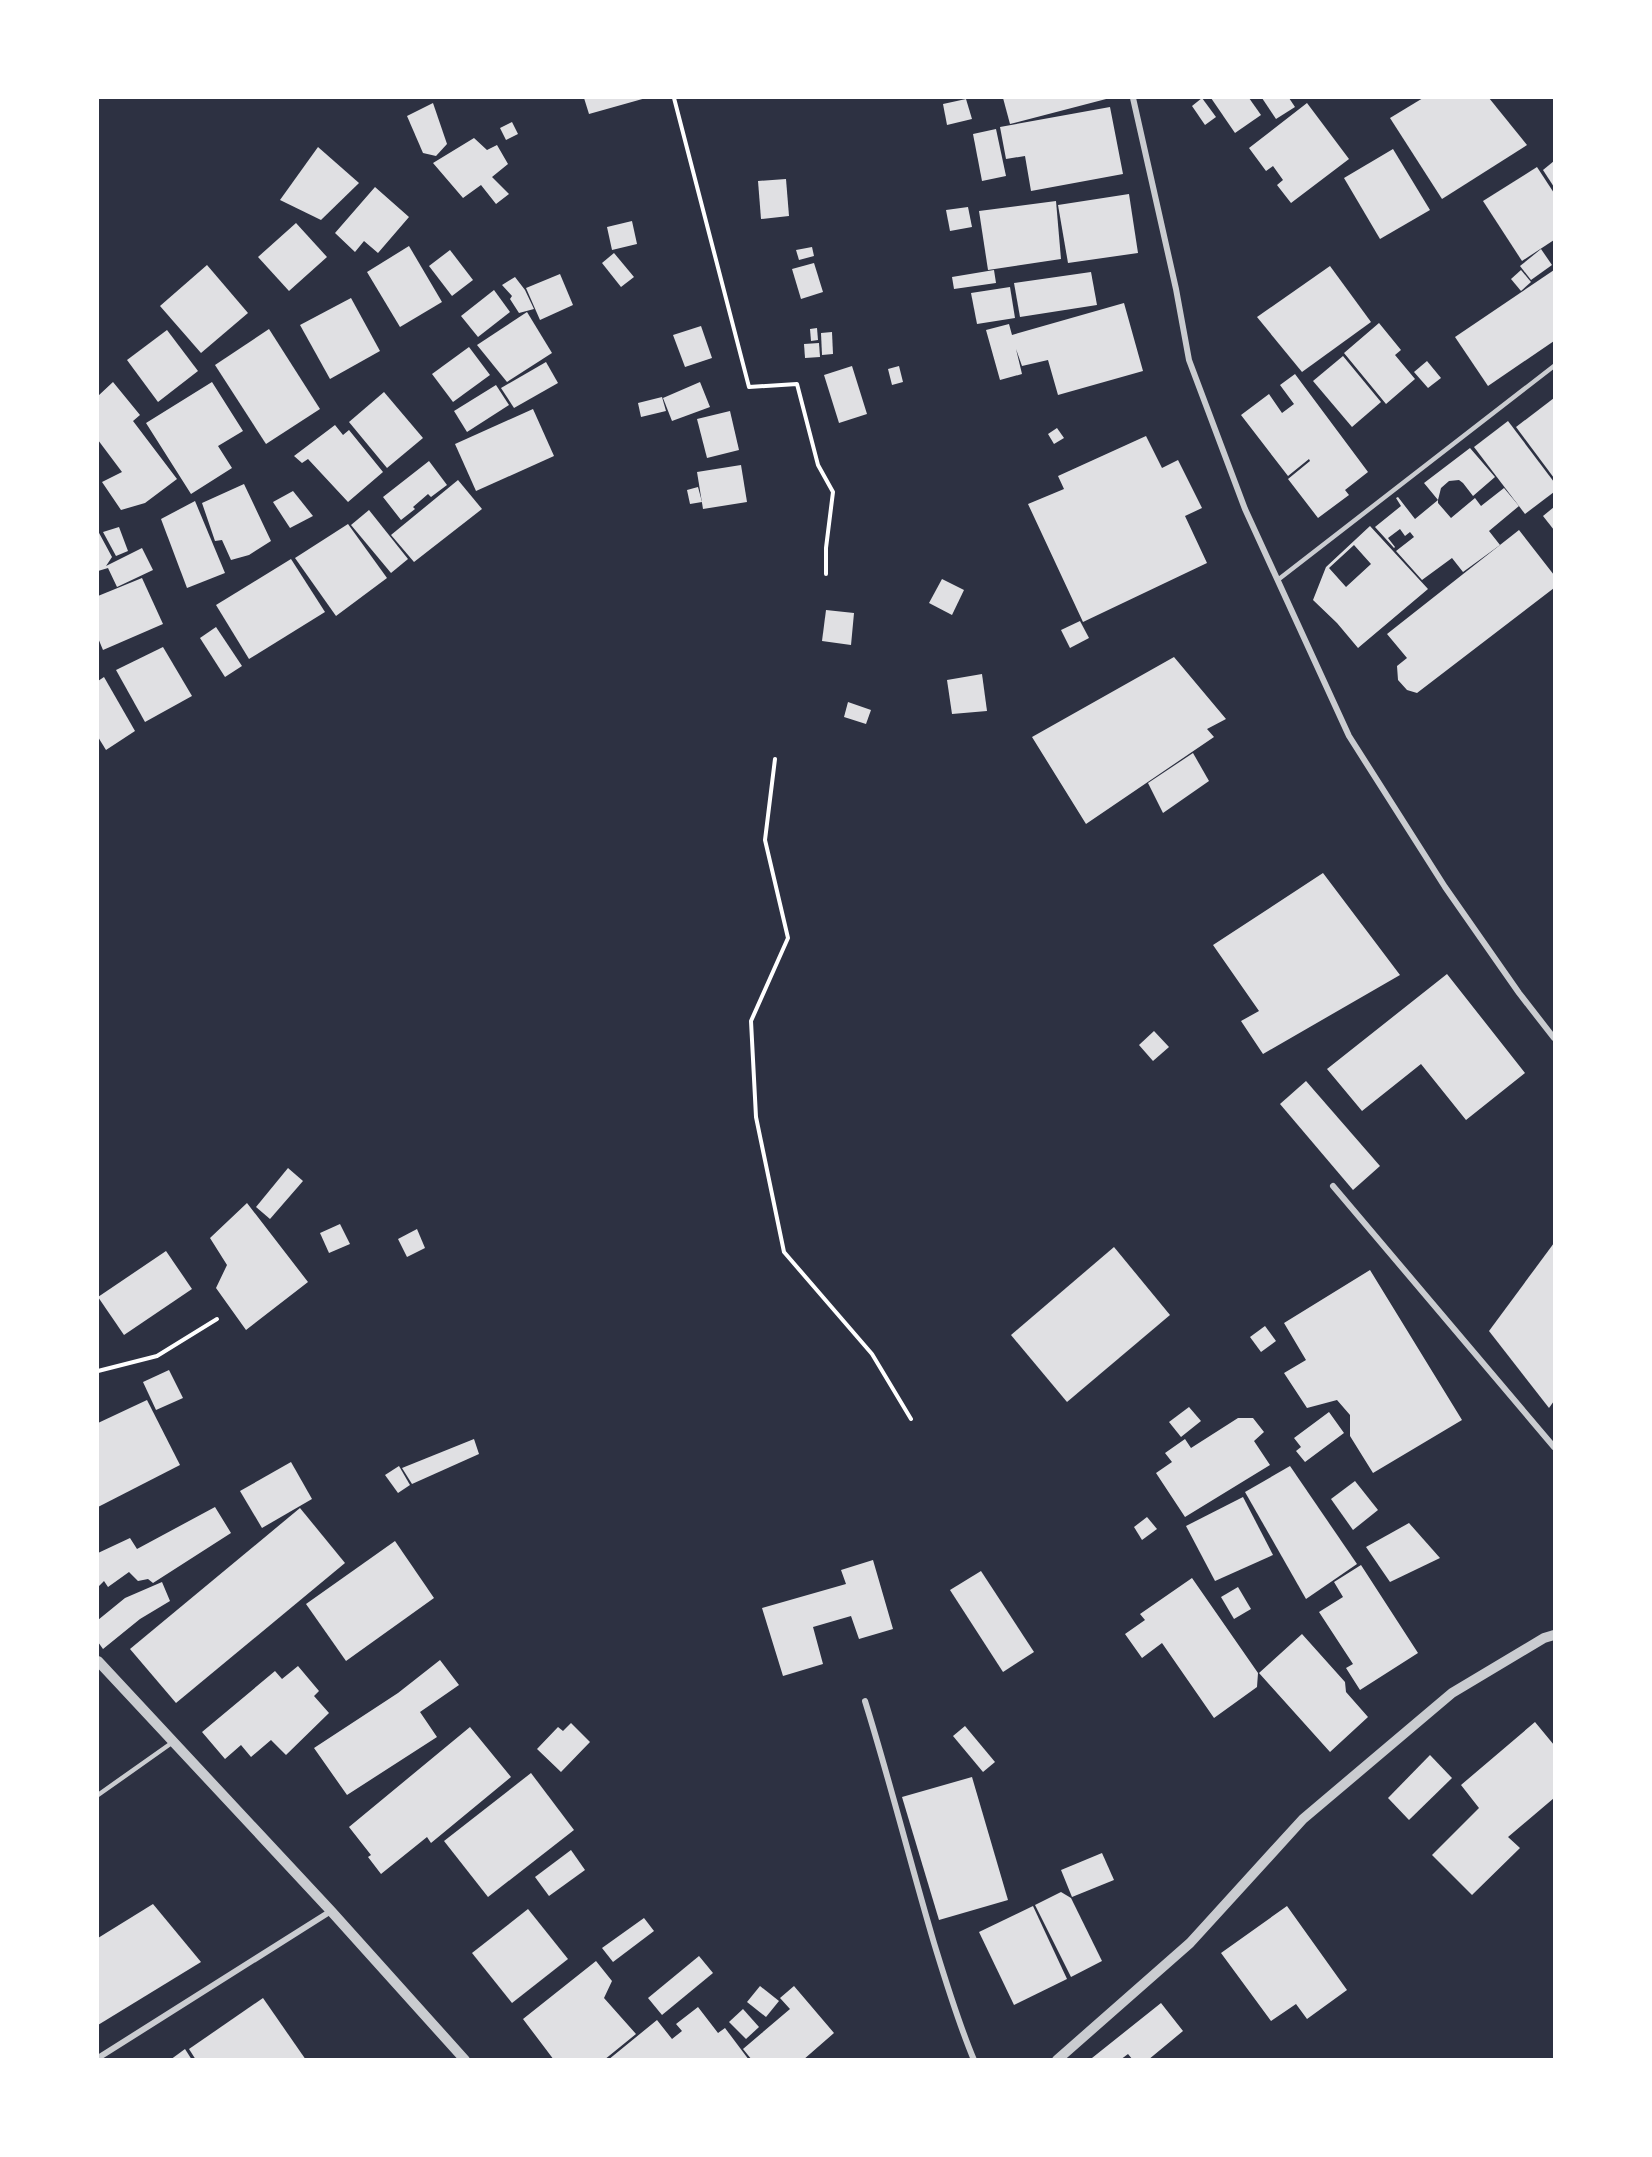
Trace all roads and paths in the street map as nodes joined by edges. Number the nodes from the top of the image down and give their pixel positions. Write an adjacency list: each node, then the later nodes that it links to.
1 (674, 98): 4 (path)
2 (1133, 98): 5 (street)
3 (1554, 366): 5 (lane)
4 (826, 574)
5 (1279, 579): 7 (street)
6 (776, 759): 11 (path)
7 (1554, 1038)
8 (1333, 1186): 12 (street)
9 (217, 1319): 10 (path)
10 (98, 1371)
11 (912, 1419)
12 (1554, 1447)
13 (1554, 1635): 22 (street)
14 (98, 1661): 16 (street)
15 (865, 1701): 21 (street)
16 (174, 1742): 17 (lane); 18 (street)
17 (98, 1795)
18 (331, 1911): 19 (street); 20 (street)
19 (98, 2058)
20 (465, 2060)
21 (974, 2060)
22 (1057, 2060)

